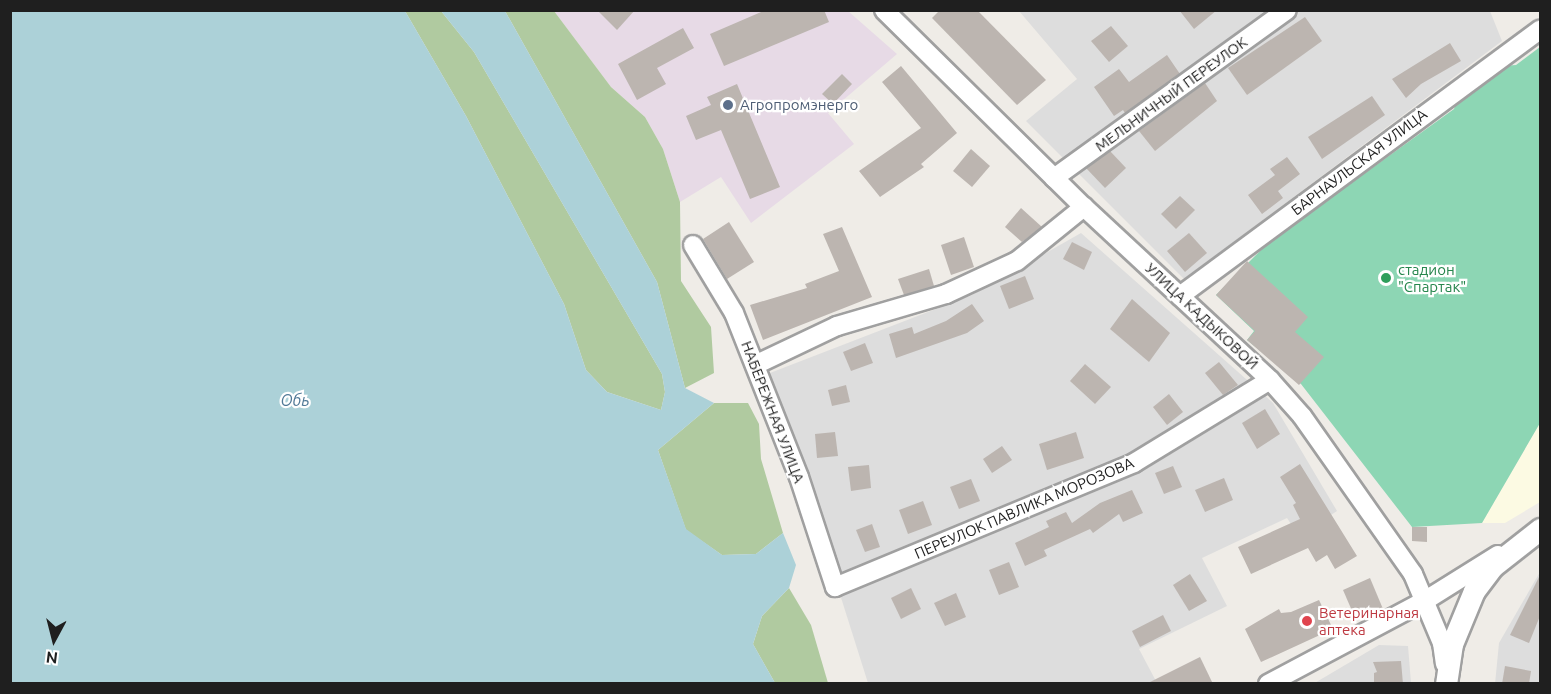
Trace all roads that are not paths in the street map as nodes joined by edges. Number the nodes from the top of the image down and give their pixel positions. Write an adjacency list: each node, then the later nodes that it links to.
1 (1287, 10): 4 (street, МЕЛЬНИЧНЫЙ ПЕРЕУЛОК)
2 (895, 14): 4 (street, УЛИЦА КАДЫКОВОЙ)
3 (1540, 30): 7 (street, БАРНАУЛЬСКАЯ УЛИЦА)
4 (1054, 178): 5 (street, УЛИЦА КАДЫКОВОЙ)
5 (1084, 207): 7 (street, УЛИЦА КАДЫКОВОЙ); 8 (street)
6 (693, 245): 8 (street, НАБЕРЕЖНАЯ УЛИЦА)
7 (1180, 296): 9 (street, УЛИЦА КАДЫКОВОЙ)
8 (755, 365): 13 (street, НАБЕРЕЖНАЯ УЛИЦА)
9 (1270, 380): 13 (street, ПЕРЕУЛОК ПАВЛИКА МОРОЗОВА); 14 (street, УЛИЦА КАДЫКОВОЙ)
10 (1540, 529): 12 (street)
11 (1540, 535): 12 (street)
12 (1518, 543): 14 (street); 15 (street)
13 (835, 587)
14 (1426, 600): 15 (street, УЛИЦА КАДЫКОВОЙ); 16 (street)
15 (1447, 679)
16 (1268, 684)

